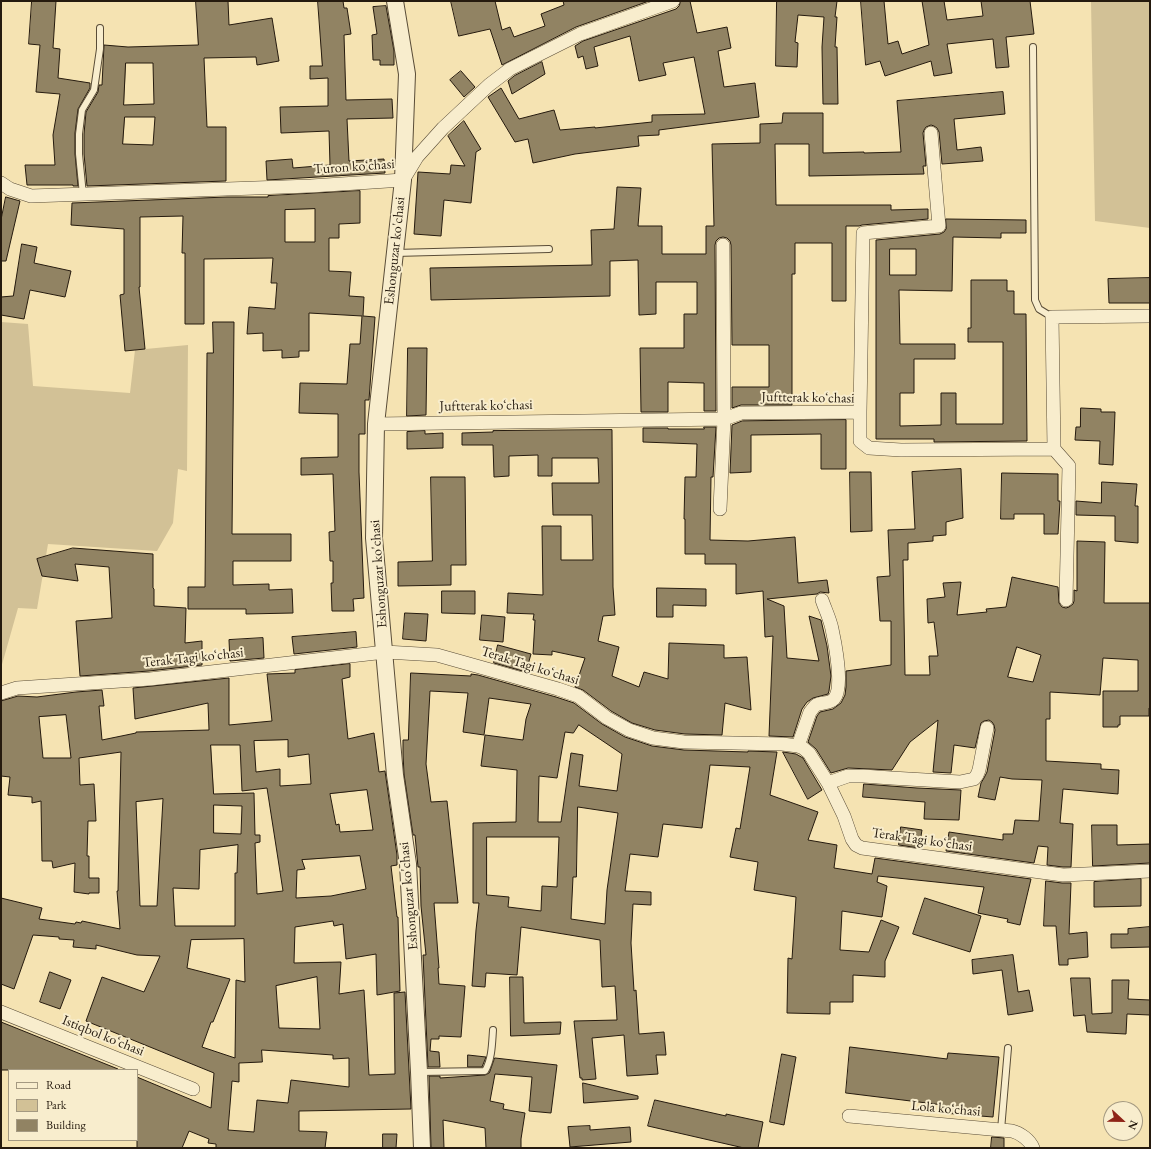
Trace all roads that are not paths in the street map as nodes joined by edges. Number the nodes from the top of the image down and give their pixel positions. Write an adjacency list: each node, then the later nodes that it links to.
1 (395, 1): 6 (street, Eshonguzar ko'chasi)
2 (673, 1): 6 (street, Turon koʻchasi)
3 (100, 28): 8 (lane)
4 (1033, 47): 13 (lane)
5 (931, 133): 14 (street)
6 (403, 180): 8 (street, Turon koʻchasi); 11 (street, Eshonguzar ko'chasi)
7 (1, 183): 8 (street, Turon koʻchasi)
8 (83, 195)
9 (723, 245): 15 (street)
10 (549, 250): 11 (lane)
11 (395, 253): 16 (street, Eshonguzar ko'chasi)
12 (1150, 316): 13 (street)
13 (1052, 317): 17 (street)
14 (860, 412): 15 (street, Juftterak koʻchasi); 17 (street, Juftterak koʻchasi)
15 (724, 419): 16 (street, Juftterak koʻchasi); 18 (street)
16 (376, 424): 21 (street, Eshonguzar ko'chasi)
17 (1054, 449): 20 (street)
18 (720, 509)
19 (822, 600): 24 (street)
20 (1066, 600)
21 (385, 652): 22 (street, Terak Tagi koʻchasi); 24 (street, Terak Tagi koʻchasi); 30 (street, Eshonguzar ko'chasi)
22 (1, 693)
23 (987, 728): 25 (street)
24 (798, 746): 25 (street, Terak Tagi koʻchasi)
25 (828, 783): 26 (street, Terak Tagi koʻchasi)
26 (1150, 871)
27 (1, 1012): 31 (street, Istiqbol koʻchasi)
28 (493, 1030): 30 (lane)
29 (1008, 1048): 33 (lane)
30 (419, 1072): 34 (street, Eshonguzar ko'chasi)
31 (193, 1089)
32 (849, 1116): 33 (street, Lola koʻchasi)
33 (1001, 1130): 35 (street, Lola koʻchasi)
34 (422, 1148)
35 (1034, 1148)

